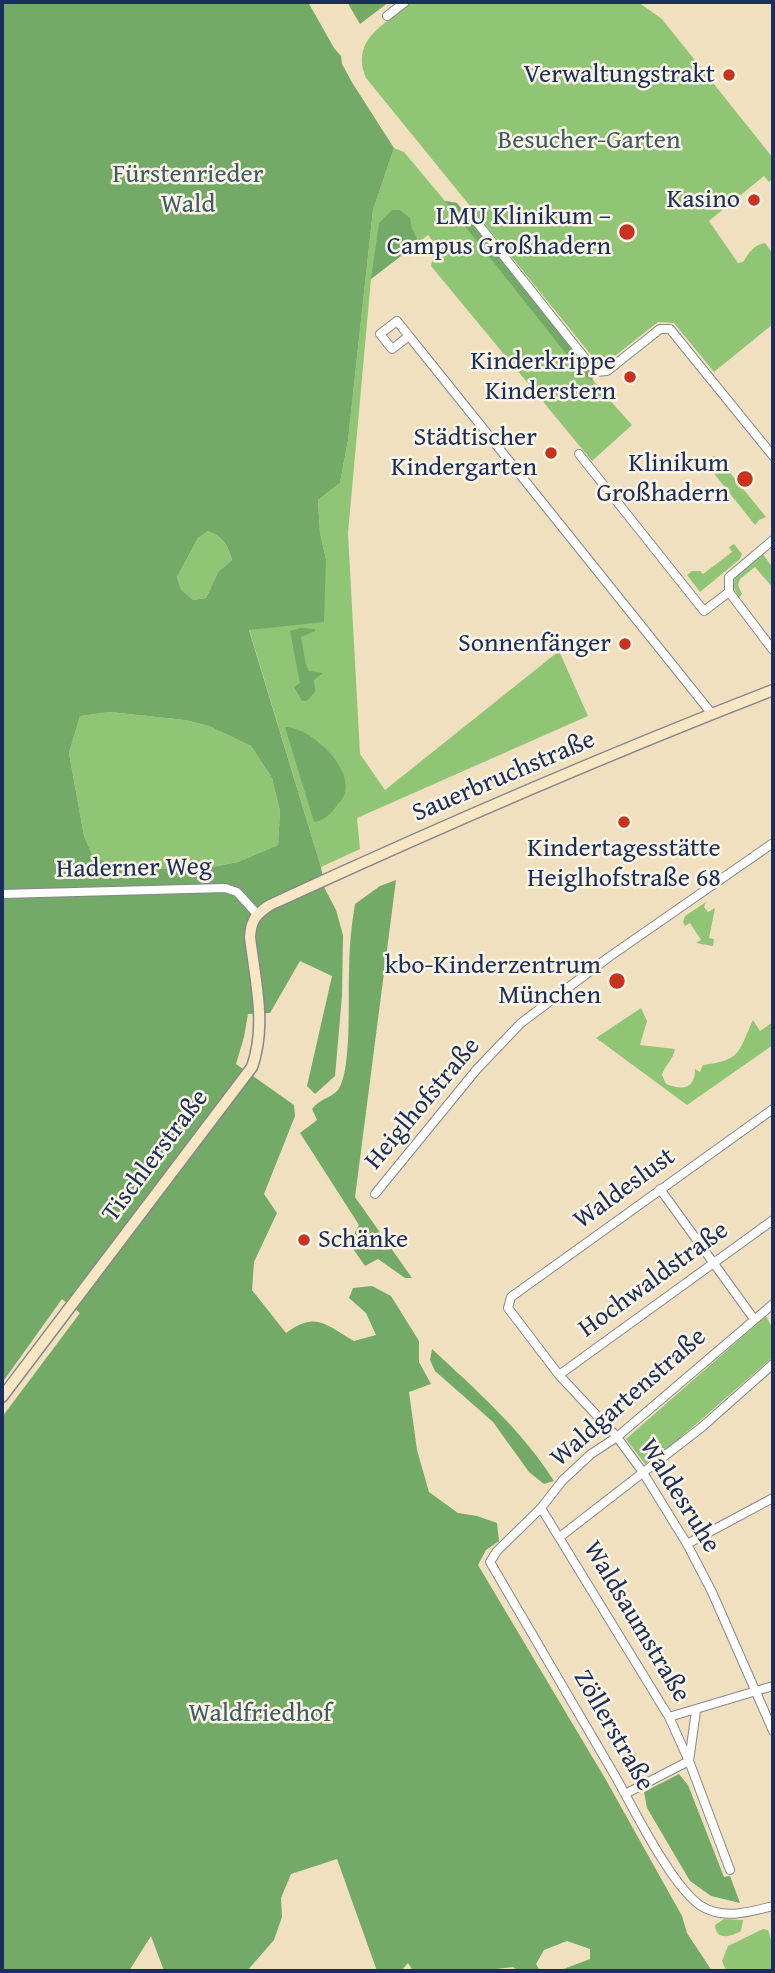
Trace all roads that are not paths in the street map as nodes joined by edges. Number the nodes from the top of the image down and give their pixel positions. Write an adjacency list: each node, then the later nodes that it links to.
1 (405, 2): 2 (street)
2 (387, 16)
3 (471, 215): 6 (street)
4 (409, 335): 11 (street)
5 (579, 454): 8 (street)
6 (773, 456)
7 (773, 540): 8 (street)
8 (729, 592): 9 (street)
9 (773, 650)
10 (773, 690): 11 (street, Sauerbruchstraße)
11 (712, 714): 14 (street, Sauerbruchstraße)
12 (773, 843): 17 (street, Heiglhofstraße)
13 (2, 894): 14 (street, Haderner Weg)
14 (257, 914): 25 (street, Tischlerstraße)
15 (773, 1109): 16 (street, Waldeslust)
16 (660, 1189): 19 (street); 20 (street, Waldeslust)
17 (375, 1194)
18 (773, 1220): 19 (street, Hochwaldstraße)
19 (713, 1264): 22 (street); 24 (street, Hochwaldstraße)
20 (508, 1308): 24 (street, Waldesruhe)
21 (772, 1310): 22 (street, Waldgartenstraße)
22 (754, 1319): 26 (street, Waldgartenstraße)
23 (773, 1364): 27 (street)
24 (559, 1375): 26 (street, Waldesruhe)
25 (2, 1397)
26 (617, 1437): 27 (street, Waldesruhe); 29 (street, Waldgartenstraße)
27 (642, 1471): 30 (street); 31 (street, Waldesruhe)
28 (773, 1499): 31 (street)
29 (541, 1508): 30 (street, Waldsaumstraße); 32 (street, Waldgartenstraße)
30 (561, 1536): 36 (street, Waldsaumstraße)
31 (687, 1544): 34 (street, Waldesruhe)
32 (490, 1562): 39 (street, Zöllerstraße)
33 (773, 1686): 34 (street)
34 (755, 1693): 35 (street); 37 (street, Waldesruhe)
35 (696, 1711): 36 (street); 38 (street, Waldsaumstraße)
36 (669, 1717): 38 (street, Waldsaumstraße)
37 (773, 1731)
38 (689, 1761): 39 (street); 40 (street, Waldsaumstraße)
39 (625, 1794): 41 (street, Zöllerstraße)
40 (730, 1870)
41 (773, 1906)

